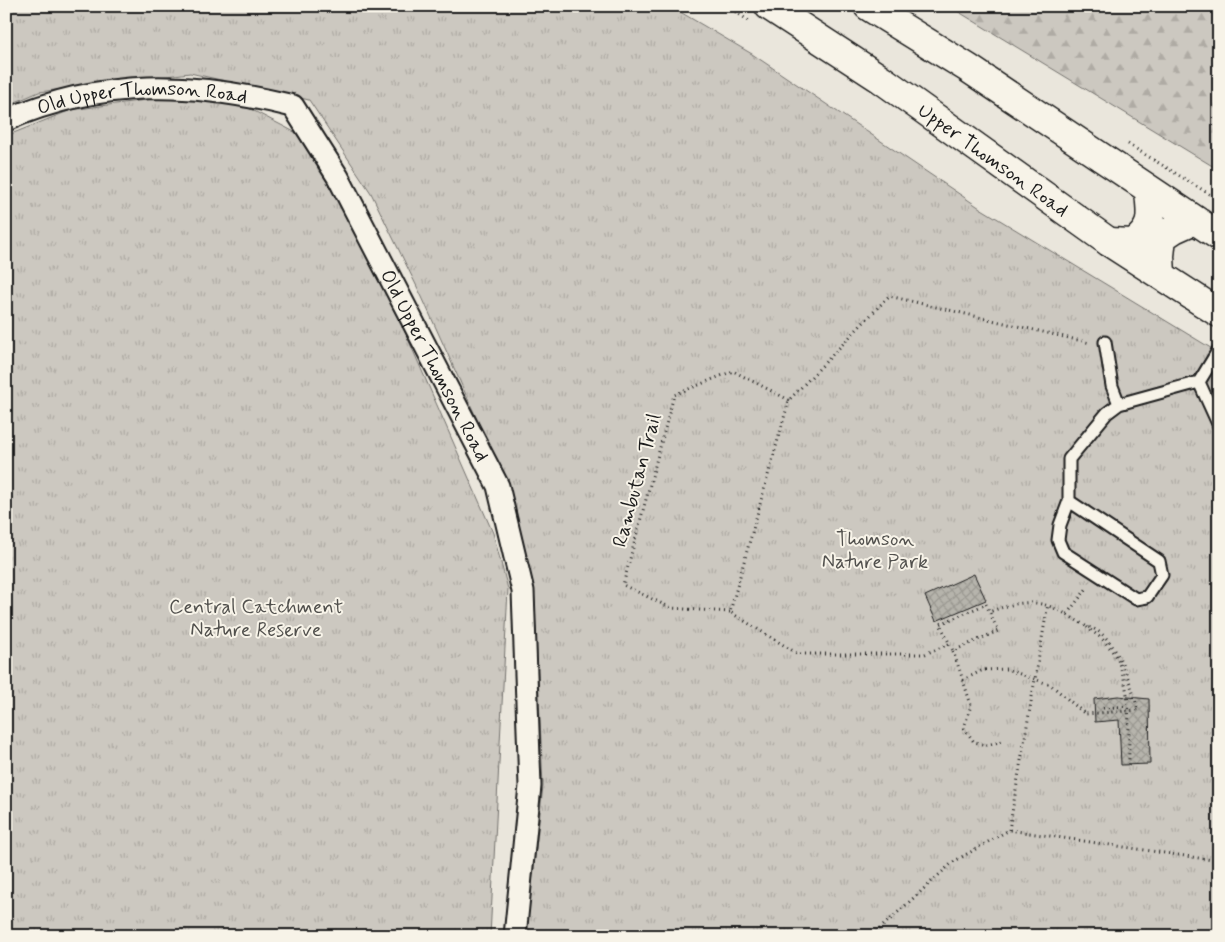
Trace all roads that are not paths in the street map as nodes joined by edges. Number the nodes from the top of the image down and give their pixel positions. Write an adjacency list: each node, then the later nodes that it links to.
1 (769, 6): 7 (main road, Upper Thomson Road)
2 (868, 6): 4 (main road)
3 (6, 120): 16 (street, Old Upper Thomson Road)
4 (1150, 191): 5 (main road); 7 (main road)
5 (1194, 220): 6 (main road); 8 (main road)
6 (1219, 236)
7 (1109, 242): 8 (main road, Upper Thomson Road)
8 (1161, 275): 9 (main road, Upper Thomson Road)
9 (1219, 314)
10 (1105, 342): 13 (lane)
11 (1219, 348): 12 (lane)
12 (1199, 382): 13 (lane); 14 (lane)
13 (1119, 404): 15 (lane)
14 (1219, 426)
15 (1069, 501): 15 (lane)
16 (514, 936)

